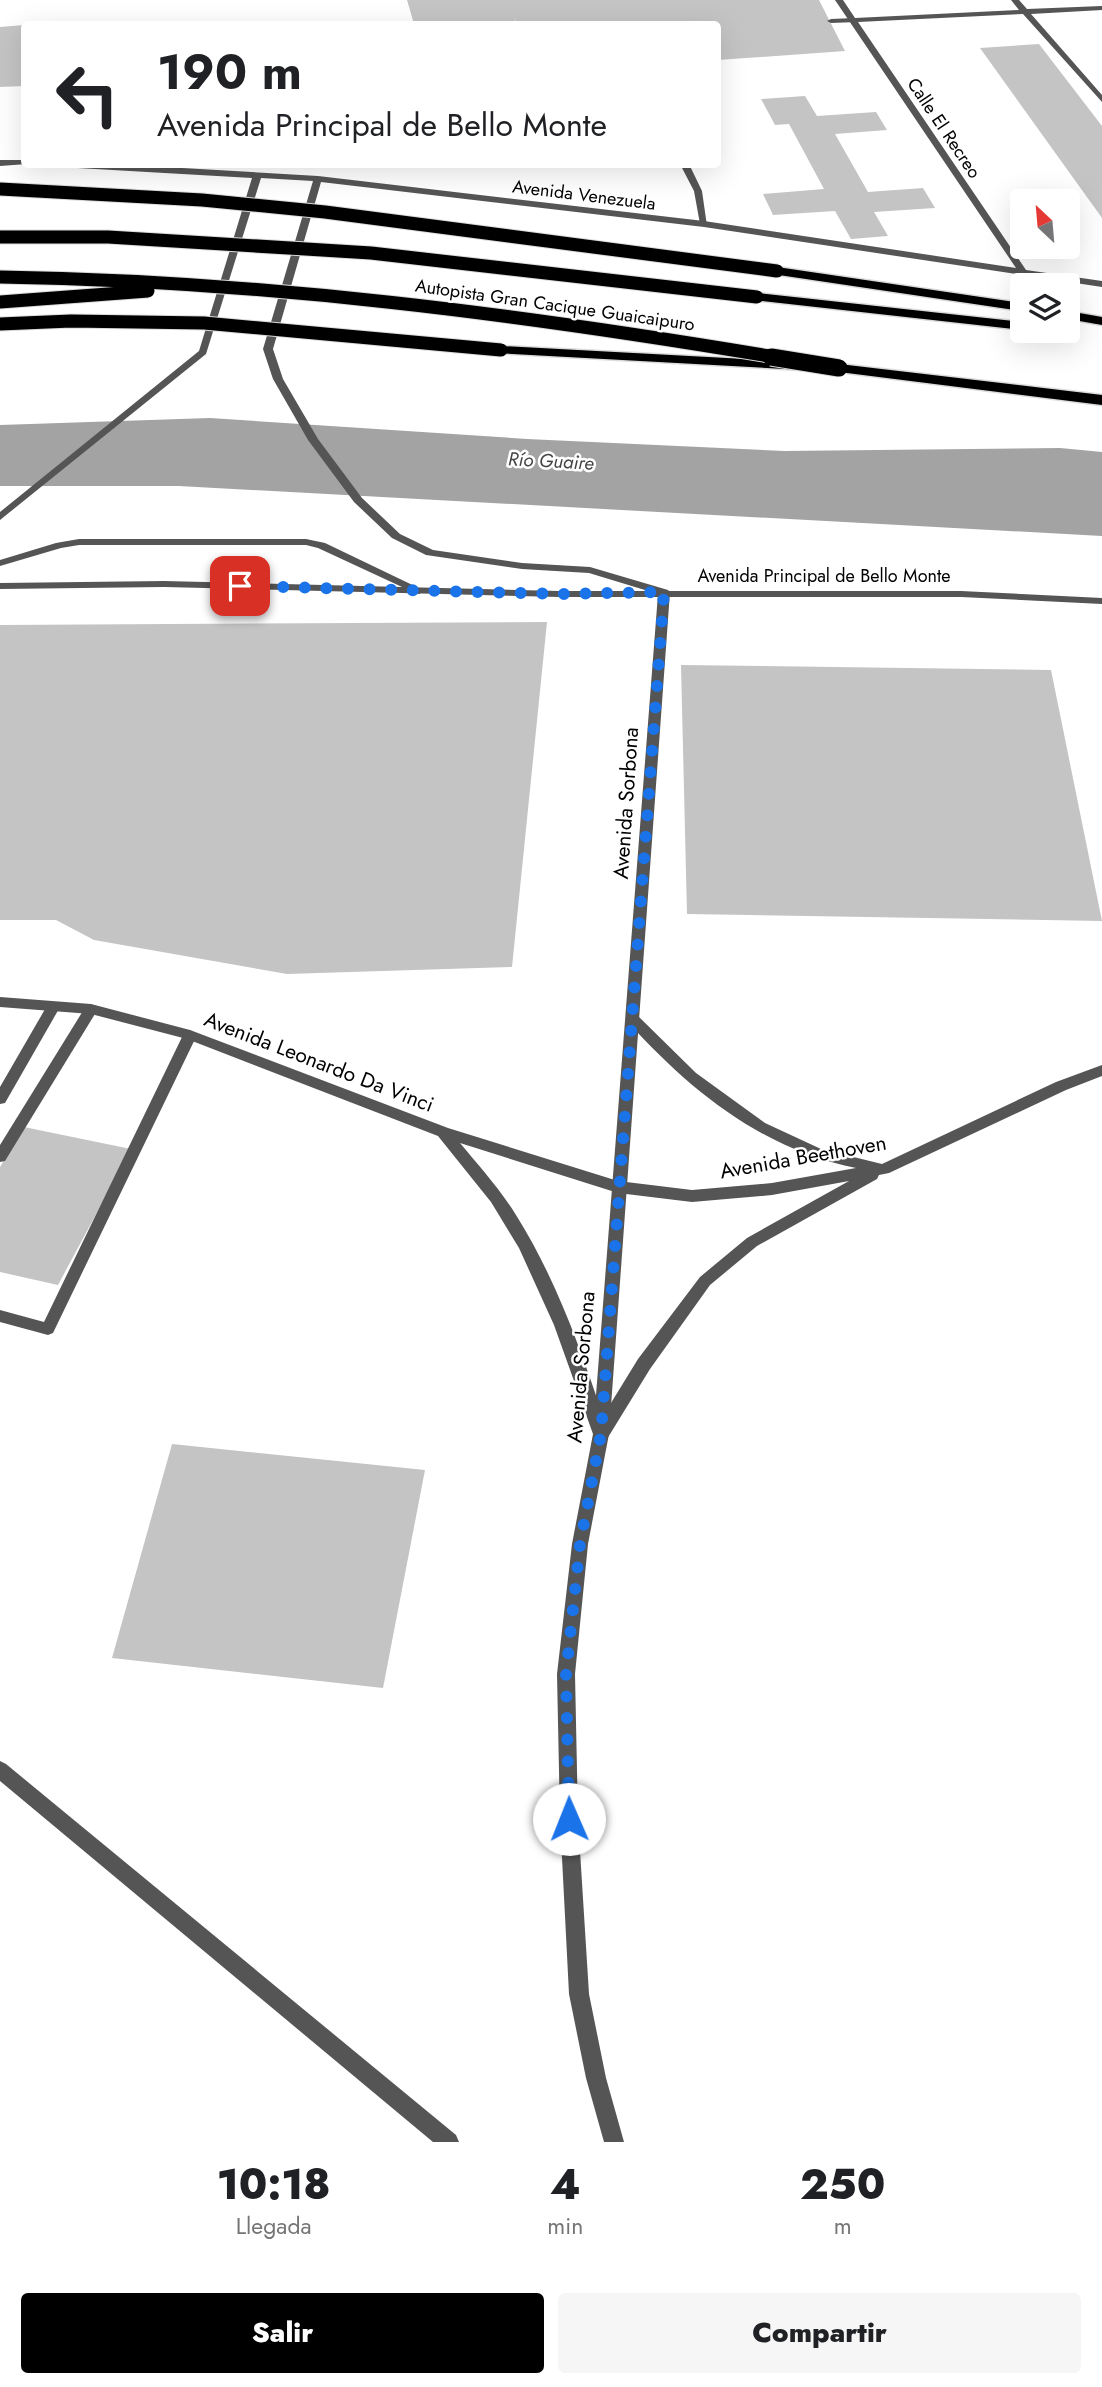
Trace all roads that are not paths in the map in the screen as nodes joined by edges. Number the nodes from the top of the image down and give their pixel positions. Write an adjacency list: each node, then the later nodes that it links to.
1 (839, 0): 5 (street, Calle El Recreo)
2 (1015, 0): 4 (street)
3 (1102, 8): 4 (street)
4 (1023, 12): 5 (street); 7 (street)
5 (854, 20): 6 (street); 17 (street, Calle El Recreo)
6 (831, 21)
7 (1102, 100)
8 (0, 163): 9 (street)
9 (21, 163)
10 (139, 168): 12 (street, Avenida Venezuela)
11 (686, 168): 15 (street)
12 (258, 174): 13 (street, Avenida Venezuela); 32 (street)
13 (318, 179): 15 (street, Avenida Venezuela); 36 (street)
14 (0, 189): 23 (highway, bridge)
15 (704, 224): 17 (street, Avenida Venezuela)
16 (0, 237): 27 (highway, Autopista Gran Cacique Guaicaipuro, bridge)
17 (1024, 273)
18 (0, 277): 20 (highway, Autopista Gran Cacique Guaicaipuro, bridge)
19 (1080, 281): 21 (street, Avenida Venezuela)
20 (238, 284): 22 (highway, bridge); 30 (highway, Autopista Gran Cacique Guaicaipuro, bridge)
21 (1102, 284)
22 (0, 302)
23 (1010, 305)
24 (1080, 317): 25 (highway)
25 (1102, 321)
26 (0, 324): 30 (highway, bridge)
27 (1010, 325)
28 (1080, 331): 29 (highway)
29 (1102, 333)
30 (839, 368): 31 (highway, Autopista Gran Cacique Guaicaipuro)
31 (1102, 400)
32 (2, 515)
33 (0, 563): 35 (street)
34 (0, 586): 35 (street, Avenida Principal de Bello Monte)
35 (419, 591): 36 (street, Avenida Principal de Bello Monte)
36 (664, 592): 37 (street, Avenida Principal de Bello Monte); 41 (street, Avenida Sorbona)
37 (1102, 601)
38 (0, 1002): 39 (street, Avenida Leonardo Da Vinci)
39 (53, 1007): 40 (street, Avenida Leonardo Da Vinci); 44 (street)
40 (91, 1009): 42 (street, Avenida Leonardo Da Vinci); 46 (street)
41 (633, 1019): 47 (street); 48 (street, Avenida Sorbona)
42 (190, 1035): 45 (street, Avenida Leonardo Da Vinci); 49 (street)
43 (1102, 1070): 47 (street, Avenida Beethoven)
44 (0, 1099)
45 (443, 1132): 48 (street, Avenida Leonardo Da Vinci); 50 (street)
46 (0, 1157)
47 (884, 1169): 48 (street, Avenida Beethoven); 50 (street)
48 (618, 1187): 50 (street, Avenida Sorbona)
49 (0, 1316)
50 (601, 1434): 53 (street, Avenida Sorbona)
51 (0, 1769): 52 (street)
52 (449, 2142)
53 (614, 2142)

